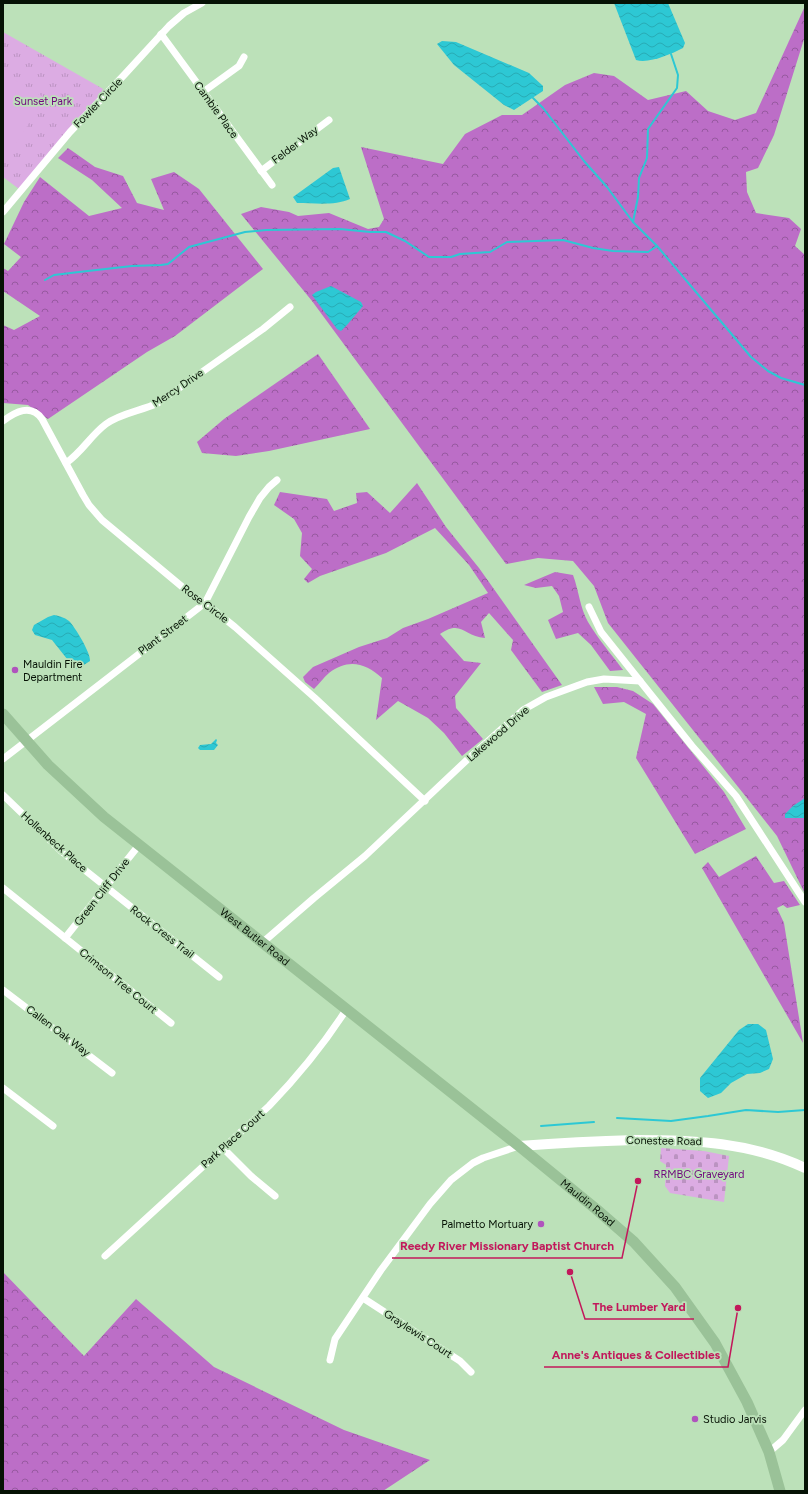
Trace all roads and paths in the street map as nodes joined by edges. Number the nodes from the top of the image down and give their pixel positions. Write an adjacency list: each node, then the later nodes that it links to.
1 (202, 3): 2 (street, Fowler Circle)
2 (161, 34): 4 (street, Cambie Place); 8 (street, Fowler Circle)
3 (244, 57): 4 (street)
4 (203, 92): 6 (street, Cambie Place)
5 (329, 120): 6 (street, Felder Way)
6 (261, 170): 7 (street, Cambie Place)
7 (272, 185)
8 (3, 212)
9 (290, 308): 11 (street, Mercy Drive)
10 (3, 421): 11 (street, Rose Circle)
11 (66, 463): 13 (street, Rose Circle)
12 (277, 480): 13 (street, Plant Street)
13 (205, 603): 17 (street, Plant Street); 20 (street, Rose Circle)
14 (589, 607): 15 (street)
15 (640, 681): 20 (street, Lakewood Drive); 24 (street)
16 (3, 714): 17 (main road, West Butler Road)
17 (28, 741): 18 (street, Plant Street); 21 (main road, West Butler Road)
18 (3, 759)
19 (3, 795): 22 (street, Hollenbeck Place)
20 (424, 801): 26 (street, Lakewood Drive)
21 (139, 845): 22 (street, Green Cliff Drive); 26 (main road, West Butler Road)
22 (106, 887): 25 (street, Green Cliff Drive); 27 (street, Rock Cress Trail)
23 (3, 888): 25 (street, Crimson Tree Court)
24 (805, 902)
25 (65, 938): 30 (street, Crimson Tree Court)
26 (262, 943): 29 (main road, West Butler Road)
27 (219, 977)
28 (3, 990): 31 (street, Callen Oak Way)
29 (346, 1010): 34 (main road, West Butler Road); 35 (street, Park Place Court)
30 (171, 1023)
31 (112, 1073)
32 (3, 1088): 33 (street)
33 (53, 1126)
34 (519, 1146): 36 (main road, Conestee Road); 39 (street); 43 (main road, Mauldin Road)
35 (223, 1148): 37 (street); 38 (street, Park Place Court)
36 (805, 1168)
37 (275, 1196)
38 (106, 1256)
39 (362, 1298): 40 (street); 41 (street, Graylewis Court)
40 (330, 1360)
41 (471, 1372)
42 (805, 1410): 43 (street)
43 (769, 1452): 44 (main road, Mauldin Road)
44 (780, 1491)

